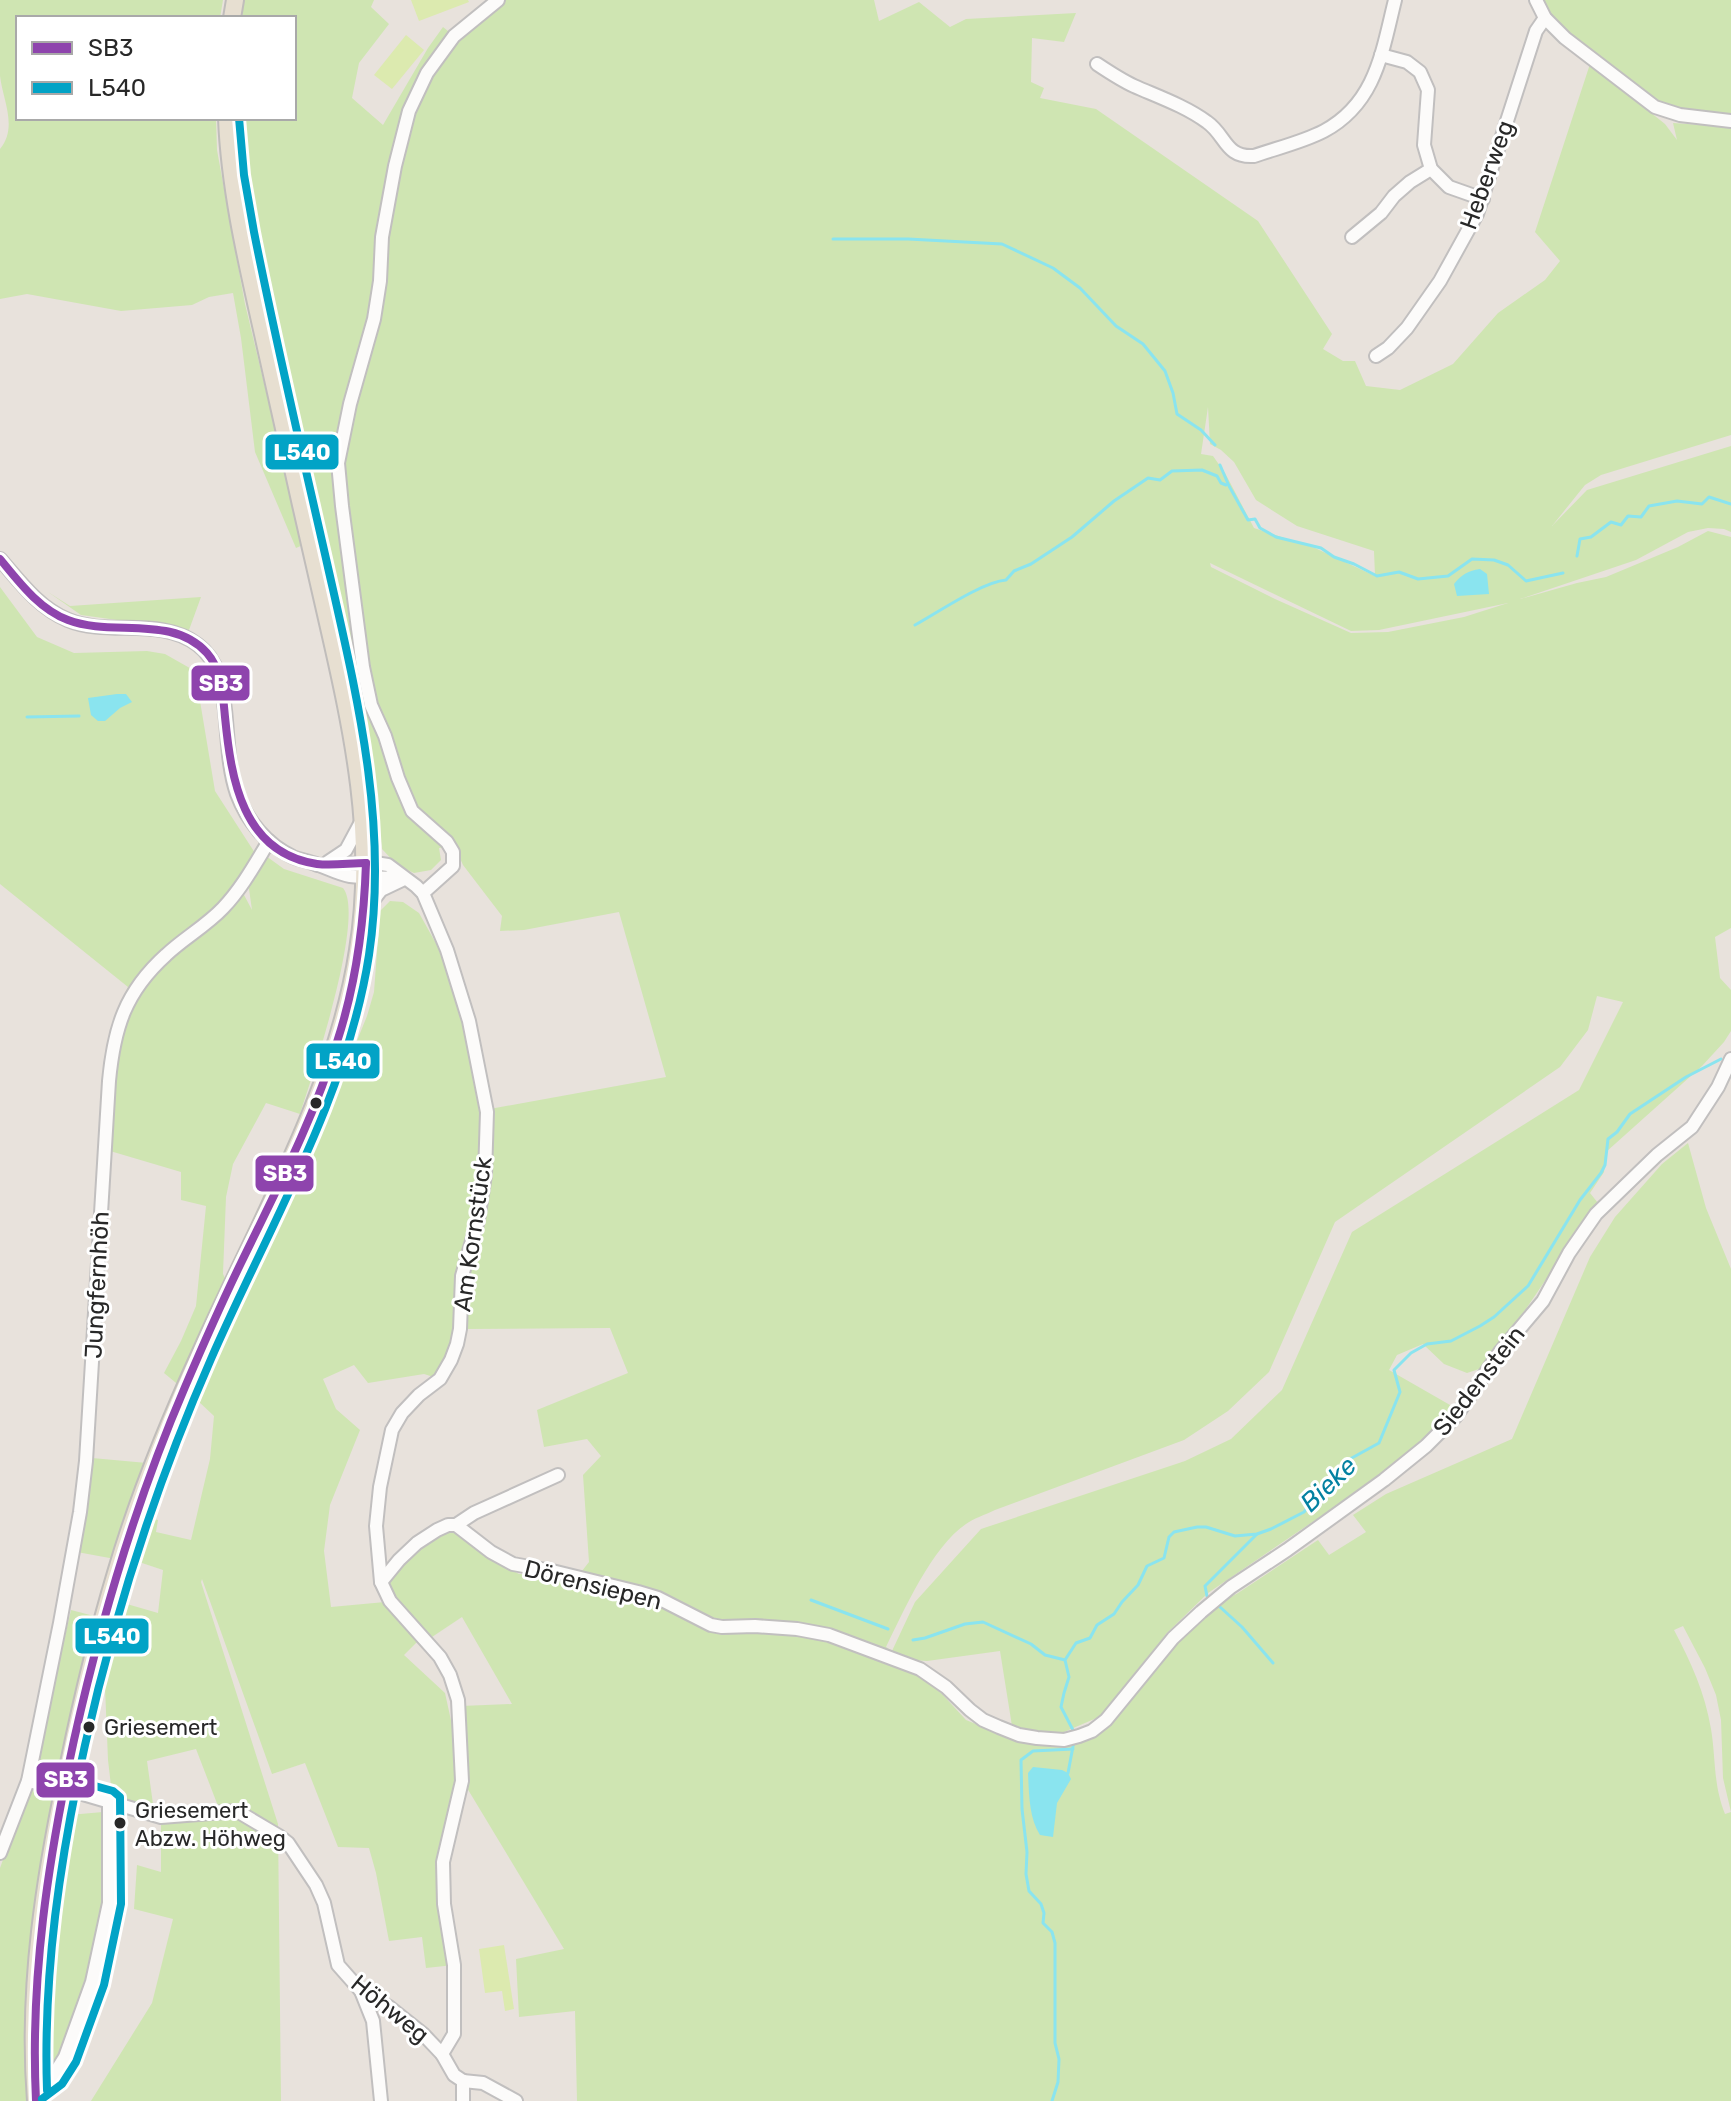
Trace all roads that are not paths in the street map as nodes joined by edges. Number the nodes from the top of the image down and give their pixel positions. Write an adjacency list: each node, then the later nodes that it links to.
1 (498, 0): 19 (street)
2 (1395, 0): 5 (street)
3 (1536, 0): 4 (street)
4 (1545, 18): 8 (street); 10 (street, Heberweg)
5 (1381, 55): 6 (street); 9 (street)
6 (1097, 64)
7 (227, 120): 14 (main road)
8 (1731, 121)
9 (1431, 169): 10 (street); 11 (street)
10 (1483, 199): 12 (street, Heberweg)
11 (1352, 237)
12 (1376, 356)
13 (0, 559): 15 (street)
14 (363, 818): 16 (street); 17 (main road)
15 (269, 841): 16 (street); 28 (street, Jungfernhöh)
16 (317, 865): 17 (street)
17 (366, 870): 18 (street, Am Kornstück); 20 (main road)
18 (405, 879): 19 (street, Am Kornstück); 20 (street)
19 (423, 893): 26 (street, Am Kornstück)
20 (364, 912): 29 (main road)
21 (1731, 1059): 22 (street, Siedenstein)
22 (1718, 1087): 23 (street); 27 (street, Siedenstein)
23 (1731, 1095)
24 (558, 1475): 25 (street)
25 (456, 1525): 26 (street); 27 (street, Dörensiepen)
26 (381, 1582): 33 (street)
27 (1092, 1731)
28 (28, 1781): 29 (street, Höhweg); 31 (street, Jungfernhöh)
29 (63, 1790): 30 (street, Höhweg); 35 (main road)
30 (109, 1802): 32 (street, Höhweg); 35 (street)
31 (0, 1853)
32 (361, 1991): 33 (street, Höhweg); 36 (street)
33 (442, 2054): 34 (street, Höhweg)
34 (463, 2081): 37 (street); 38 (street)
35 (36, 2096)
36 (381, 2101)
37 (463, 2101)
38 (516, 2101)

